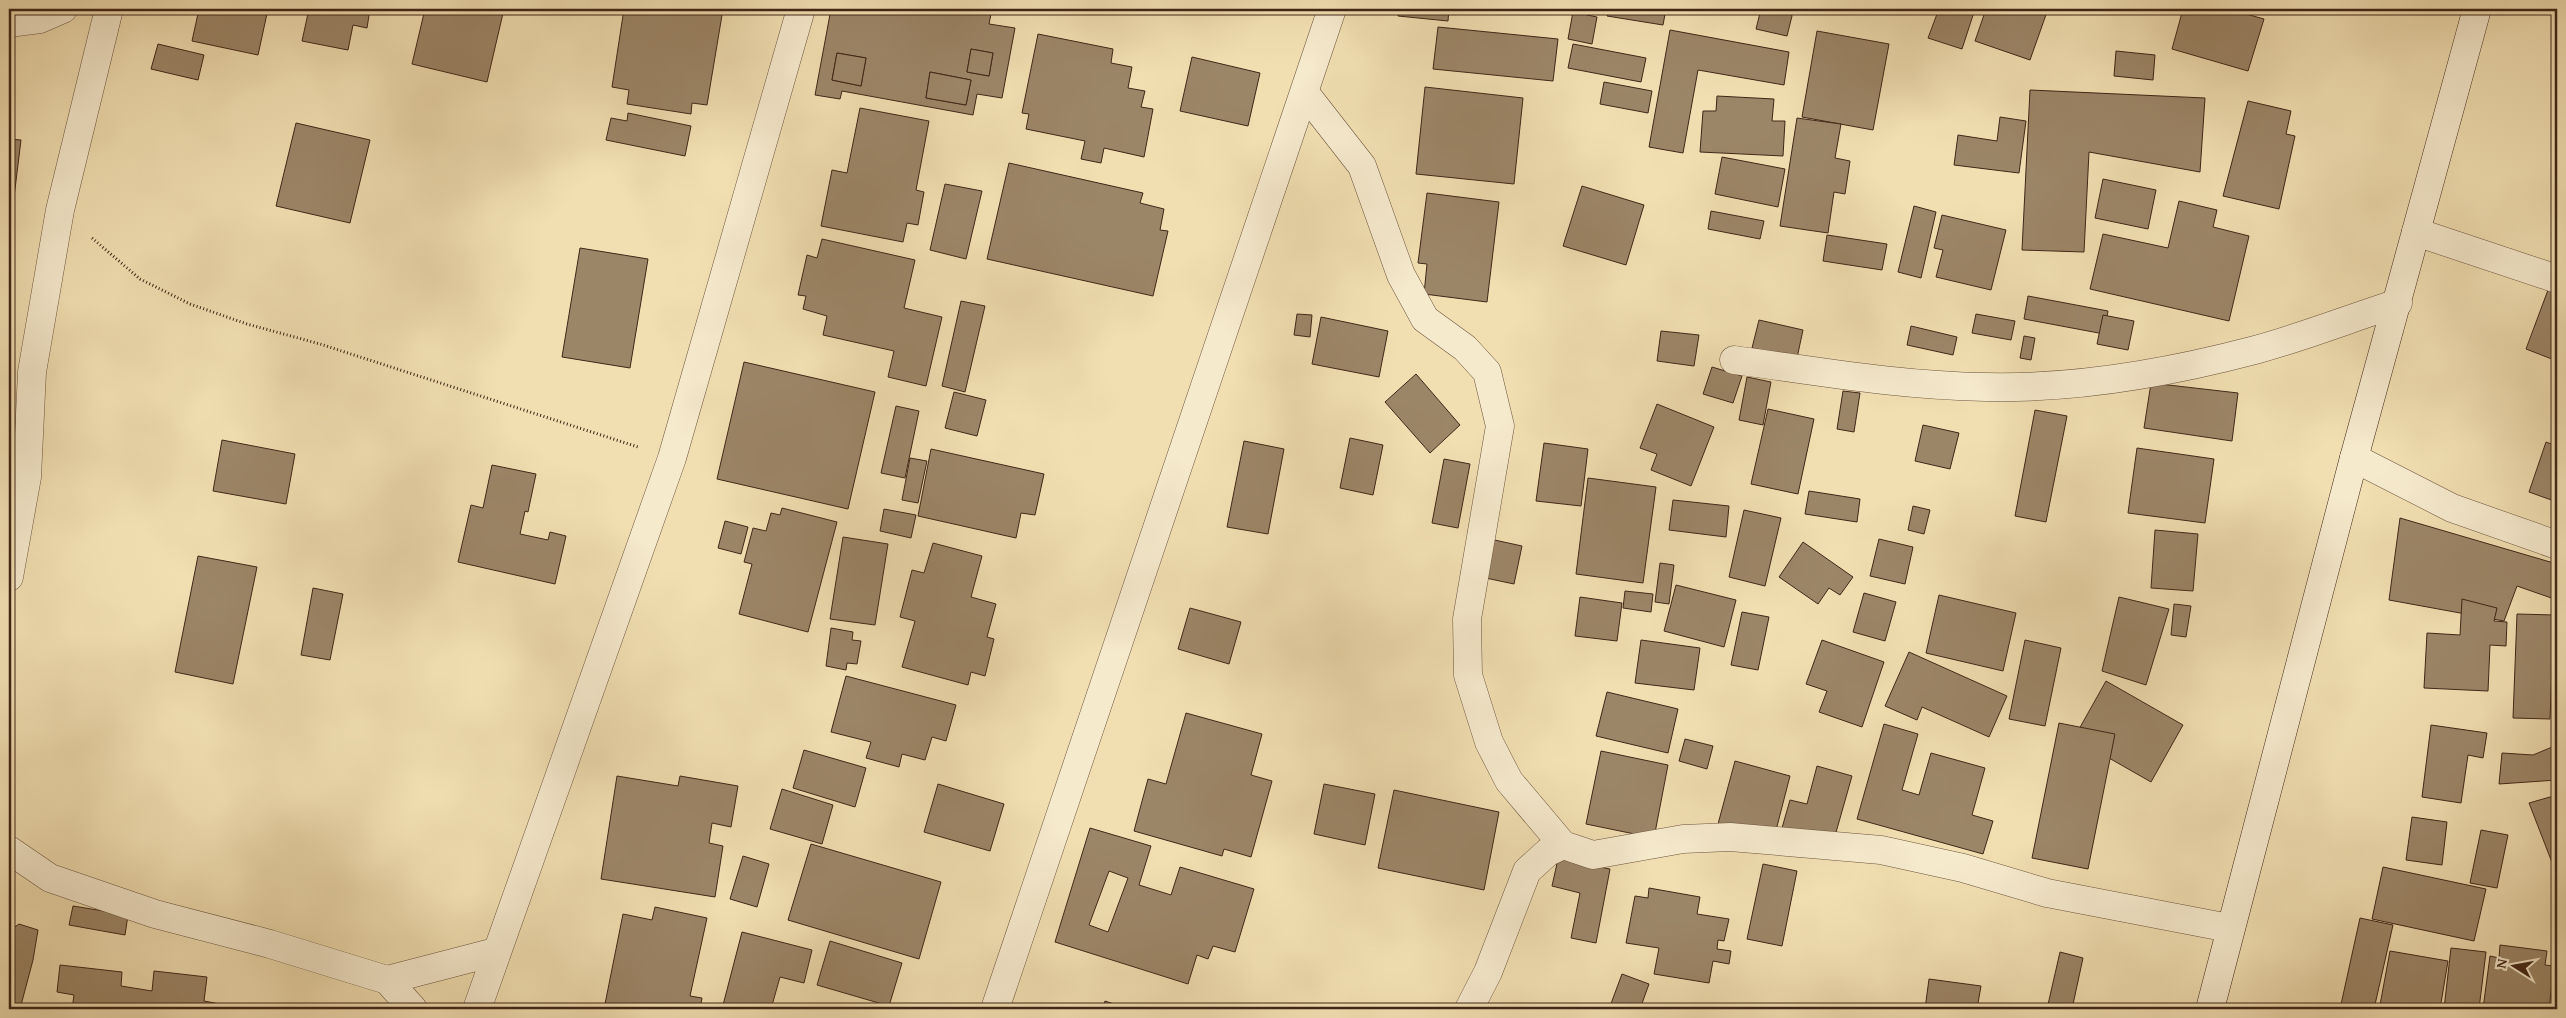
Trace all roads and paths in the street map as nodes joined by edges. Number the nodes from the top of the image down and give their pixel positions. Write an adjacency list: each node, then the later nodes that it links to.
1 (63, 9): 6 (street)
2 (109, 9): 8 (street)
3 (801, 9): 13 (street)
4 (1331, 9): 7 (street)
5 (2478, 9): 9 (street)
6 (9, 23)
7 (1305, 93): 17 (street); 24 (street)
8 (60, 210): 13 (path); 16 (street)
9 (2416, 232): 10 (street); 11 (street)
10 (2557, 279)
11 (2398, 303): 12 (street); 14 (street)
12 (1734, 360)
13 (672, 458): 20 (street)
14 (2354, 458): 15 (street); 19 (street)
15 (2557, 545)
16 (9, 577)
17 (1564, 845): 19 (street); 25 (street)
18 (9, 850): 21 (street)
19 (2230, 928): 26 (street)
20 (496, 952): 21 (street); 23 (street)
21 (387, 980): 22 (street)
22 (413, 1009)
23 (477, 1009)
24 (996, 1009)
25 (1469, 1009)
26 (2210, 1009)

